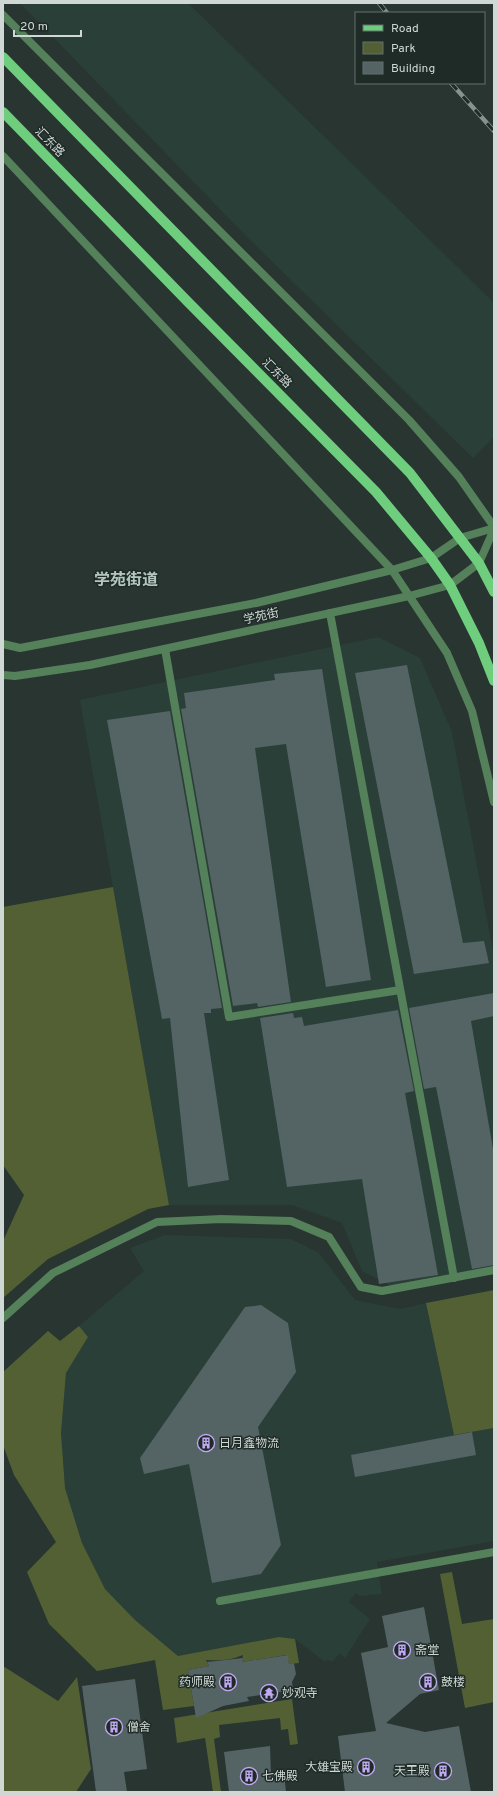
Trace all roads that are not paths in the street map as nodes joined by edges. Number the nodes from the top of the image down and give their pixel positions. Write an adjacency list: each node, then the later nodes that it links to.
1 (3, 15): 5 (street)
2 (3, 57): 6 (main road, 汇东路)
3 (3, 112): 7 (main road, 汇东路)
4 (3, 156): 9 (street)
5 (494, 528): 6 (street, 学苑街); 8 (street, 学苑街)
6 (460, 538): 7 (street, 学苑街); 8 (main road, 汇东路)
7 (431, 558): 9 (street, 学苑街); 10 (main road, 汇东路)
8 (479, 563): 10 (street, 学苑街); 11 (main road, 汇东路)
9 (392, 570): 12 (street); 14 (street, 学苑街)
10 (450, 585): 12 (street, 学苑街); 17 (main road, 汇东路)
11 (494, 592)
12 (409, 596): 13 (street, 学苑街); 18 (street)
13 (330, 613): 15 (street, 学苑街); 19 (street)
14 (3, 644)
15 (165, 649): 16 (street, 学苑街); 19 (street)
16 (3, 675)
17 (494, 681)
18 (494, 802)
19 (400, 990): 21 (street)
20 (494, 1270): 21 (street)
21 (454, 1278): 22 (street)
22 (3, 1318)
23 (494, 1552): 24 (street)
24 (220, 1602)

